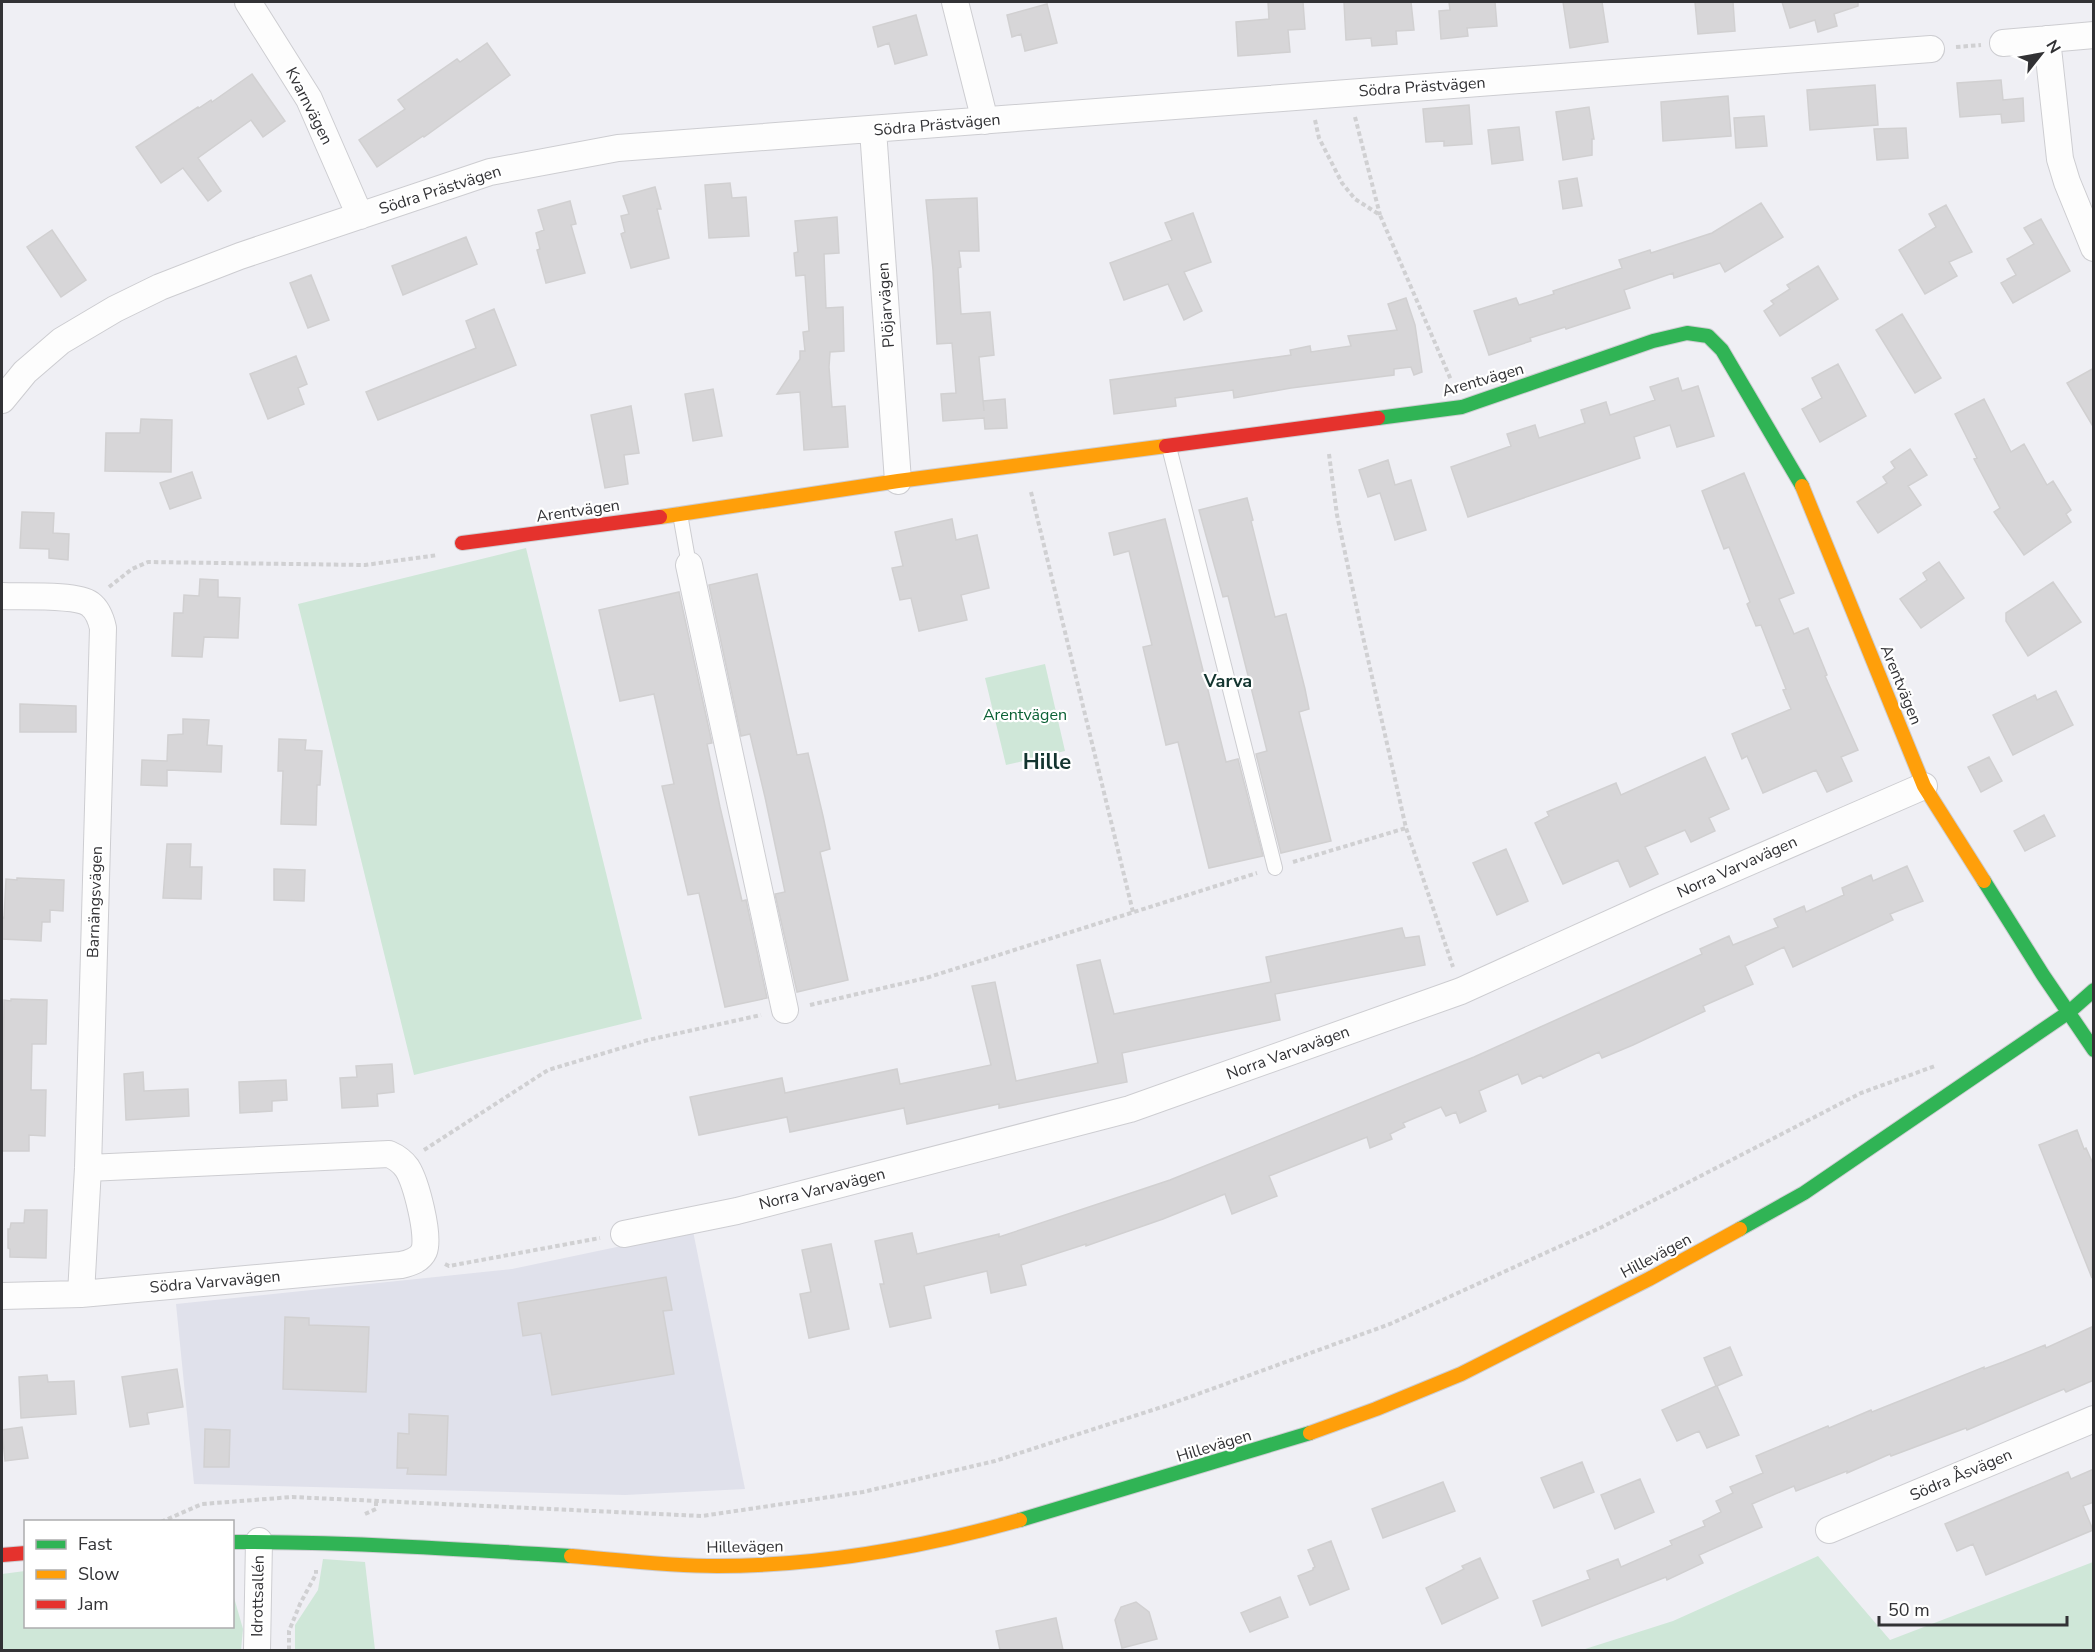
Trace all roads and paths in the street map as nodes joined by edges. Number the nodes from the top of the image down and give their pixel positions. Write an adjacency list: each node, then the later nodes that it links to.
1 (248, 2): 12 (street, Kvarnvägen)
2 (955, 2): 9 (street)
3 (2094, 34): 4 (street)
4 (2048, 39): 5 (street); 13 (street)
5 (2003, 43): 6 (path)
6 (1931, 49): 7 (street, Södra Prästvägen)
7 (1349, 93): 8 (street, Södra Prästvägen); 11 (path)
8 (1310, 96): 9 (street, Södra Prästvägen); 11 (path)
9 (985, 121): 10 (street, Södra Prästvägen)
10 (873, 130): 12 (street, Södra Prästvägen); 19 (street, Plöjarvägen)
11 (1380, 215): 15 (path)
12 (360, 216): 14 (street, Södra Prästvägen)
13 (2094, 248)
14 (2, 400)
15 (1462, 407): 16 (street, Arentvägen); 25 (street, Arentvägen)
16 (1325, 426): 17 (street, Arentvägen); 26 (path)
17 (1169, 447): 18 (street, Arentvägen); 27 (lane)
18 (1024, 465): 19 (street, Arentvägen); 28 (path)
19 (898, 481): 20 (street, Arentvägen)
20 (680, 514): 21 (street, Arentvägen); 22 (lane)
21 (462, 543): 24 (path)
22 (689, 565): 31 (street)
23 (2, 596): 24 (street)
24 (92, 605): 36 (street, Barnängsvägen)
25 (1924, 786): 30 (street, Norra Varvavägen); 32 (street, Arentvägen)
26 (1406, 828): 27 (path); 30 (path)
27 (1275, 868): 28 (path)
28 (1133, 912): 31 (path)
29 (2094, 990): 32 (street, Hillevägen)
30 (1461, 991): 37 (street, Norra Varvavägen)
31 (785, 1010): 35 (path)
32 (2069, 1012): 33 (street, Arentvägen); 44 (street, Hillevägen)
33 (2094, 1050)
34 (1940, 1064): 42 (path)
35 (404, 1164): 36 (street); 38 (street)
36 (88, 1168): 39 (street, Barnängsvägen)
37 (624, 1234): 38 (path)
38 (424, 1252): 39 (street, Södra Varvavägen)
39 (81, 1294): 40 (street, Södra Varvavägen)
40 (2, 1296)
41 (2094, 1419): 43 (street, Södra Åsvägen)
42 (163, 1520)
43 (1829, 1530)
44 (259, 1541): 45 (street, Hillevägen); 48 (street, Idrottsallén)
45 (234, 1542)
46 (24, 1553): 47 (street)
47 (2, 1555)
48 (257, 1650)

